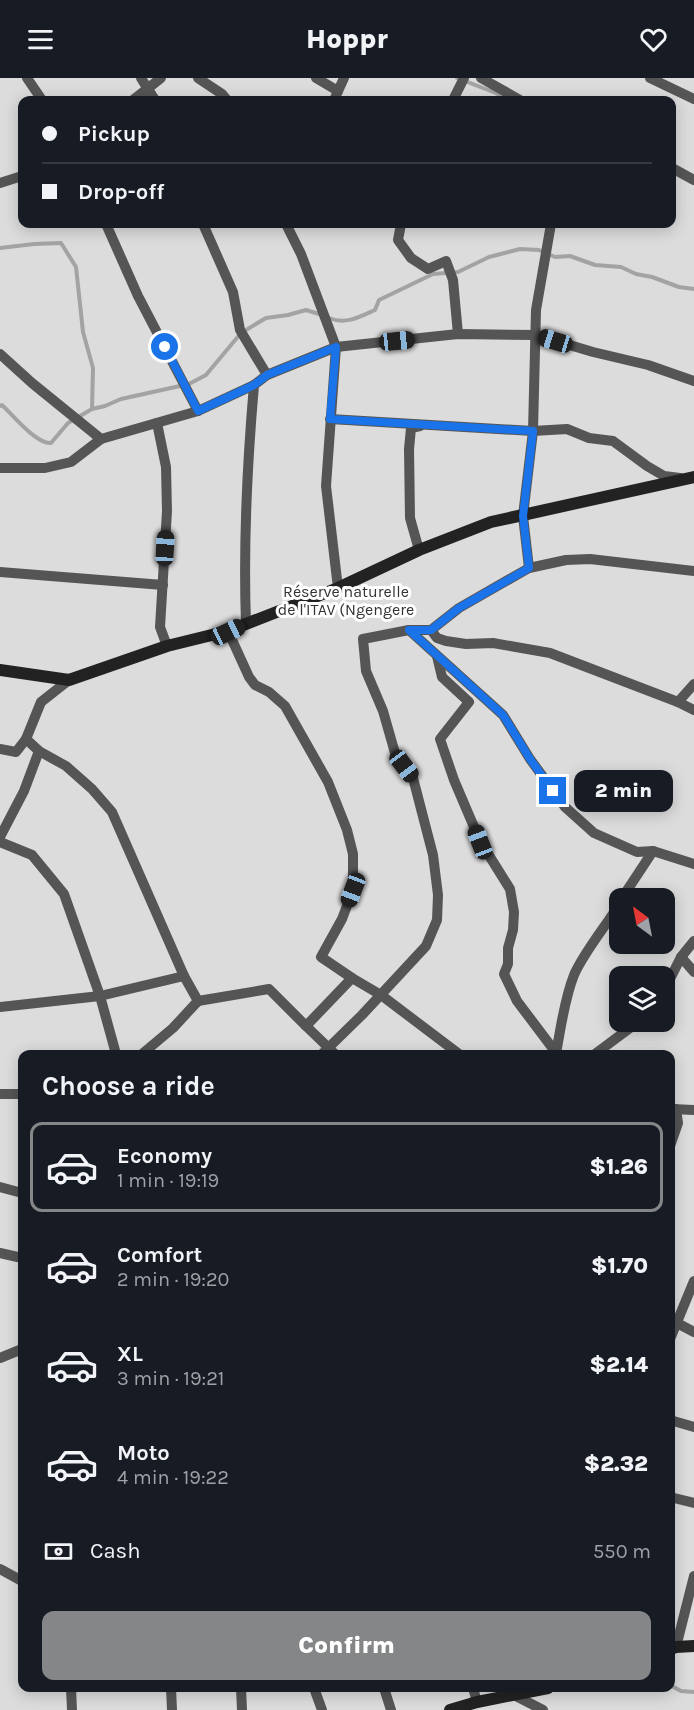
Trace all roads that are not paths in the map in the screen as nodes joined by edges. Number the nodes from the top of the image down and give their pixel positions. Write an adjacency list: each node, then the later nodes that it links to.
1 (141, 78): 10 (street)
2 (161, 78): 10 (street)
3 (198, 78): 14 (street)
4 (316, 78): 15 (street)
5 (344, 78): 15 (street)
6 (464, 78): 16 (street)
7 (481, 78): 17 (street)
8 (650, 78): 18 (street)
9 (32, 80): 11 (street)
10 (148, 89): 12 (street); 13 (street)
11 (40, 96)
12 (138, 96)
13 (152, 96)
14 (224, 96)
15 (336, 96)
16 (455, 96)
17 (513, 96)
18 (693, 96)
19 (676, 170): 21 (street)
20 (18, 177): 22 (street)
21 (694, 180)
22 (0, 183)
23 (108, 228): 35 (street)
24 (205, 228): 32 (street)
25 (288, 228): 30 (street)
26 (400, 228): 28 (street)
27 (550, 229): 29 (street)
28 (458, 334): 29 (street); 30 (street)
29 (536, 335): 33 (street); 39 (street)
30 (336, 347): 32 (street); 36 (street)
31 (0, 354): 40 (street)
32 (267, 375): 34 (street)
33 (694, 381)
34 (254, 385): 35 (street); 50 (street)
35 (198, 411): 37 (street)
36 (330, 419): 38 (street); 49 (street)
37 (157, 423): 40 (street); 48 (street)
38 (426, 424): 39 (street); 44 (street)
39 (533, 431): 42 (street); 43 (street)
40 (101, 439): 41 (street)
41 (0, 468)
42 (692, 477): 43 (street)
43 (523, 516): 44 (street); 45 (street)
44 (419, 550): 49 (street)
45 (529, 568): 46 (street); 52 (street)
46 (694, 571)
47 (0, 572): 48 (street)
48 (163, 585): 54 (street)
49 (339, 588): 50 (street)
50 (246, 623): 53 (street)
51 (409, 630): 52 (street); 55 (street); 76 (street)
52 (431, 630): 59 (street)
53 (228, 632): 54 (street); 75 (street)
54 (167, 646): 57 (street)
55 (437, 656): 66 (street); 87 (street)
56 (0, 670): 57 (street)
57 (69, 681): 61 (street)
58 (694, 684): 59 (street)
59 (678, 702): 60 (street)
60 (694, 710)
61 (26, 739): 62 (street); 63 (street)
62 (0, 749)
63 (39, 751): 64 (street); 74 (street)
64 (0, 837)
65 (0, 842): 77 (street)
66 (653, 851): 67 (street); 68 (street)
67 (694, 864)
68 (629, 888)
69 (609, 919): 88 (street)
70 (694, 941): 71 (street)
71 (681, 957): 72 (street); 73 (street)
72 (675, 969)
73 (694, 972)
74 (184, 976): 77 (street); 78 (street)
75 (352, 978): 76 (street); 80 (street)
76 (381, 995): 85 (street); 86 (street)
77 (100, 996): 79 (street); 82 (street)
78 (198, 1001): 80 (street); 83 (street)
79 (0, 1007)
80 (306, 1026): 84 (street)
81 (625, 1032): 89 (street)
82 (115, 1050)
83 (147, 1050)
84 (326, 1050)
85 (332, 1050)
86 (454, 1050)
87 (553, 1050)
88 (557, 1050)
89 (600, 1050)
90 (18, 1094): 91 (street)
91 (0, 1095)
92 (675, 1109): 93 (street)
93 (694, 1110)
94 (675, 1115): 95 (street)
95 (675, 1132)
96 (0, 1187): 97 (street)
97 (18, 1192)
98 (0, 1253): 99 (street)
99 (18, 1257)
100 (694, 1281): 101 (street)
101 (677, 1323): 102 (street); 103 (street)
102 (675, 1328)
103 (694, 1332)
104 (18, 1351): 105 (street)
105 (0, 1358)
106 (675, 1421): 107 (street)
107 (694, 1427)
108 (675, 1498): 109 (street)
109 (694, 1503)
110 (0, 1570): 112 (street)
111 (694, 1576): 113 (street)
112 (18, 1579)
113 (675, 1641)
114 (694, 1646): 115 (street)
115 (675, 1648)
116 (71, 1692): 125 (street)
117 (171, 1692): 126 (street)
118 (241, 1692): 127 (street)
119 (315, 1692): 128 (street)
120 (385, 1692): 129 (street)
121 (474, 1692): 124 (street)
122 (529, 1692): 123 (street)
123 (514, 1695): 124 (street); 131 (street)
124 (477, 1702): 130 (street)
125 (72, 1710)
126 (172, 1710)
127 (242, 1710)
128 (322, 1710)
129 (391, 1710)
130 (450, 1710)
131 (543, 1710)

